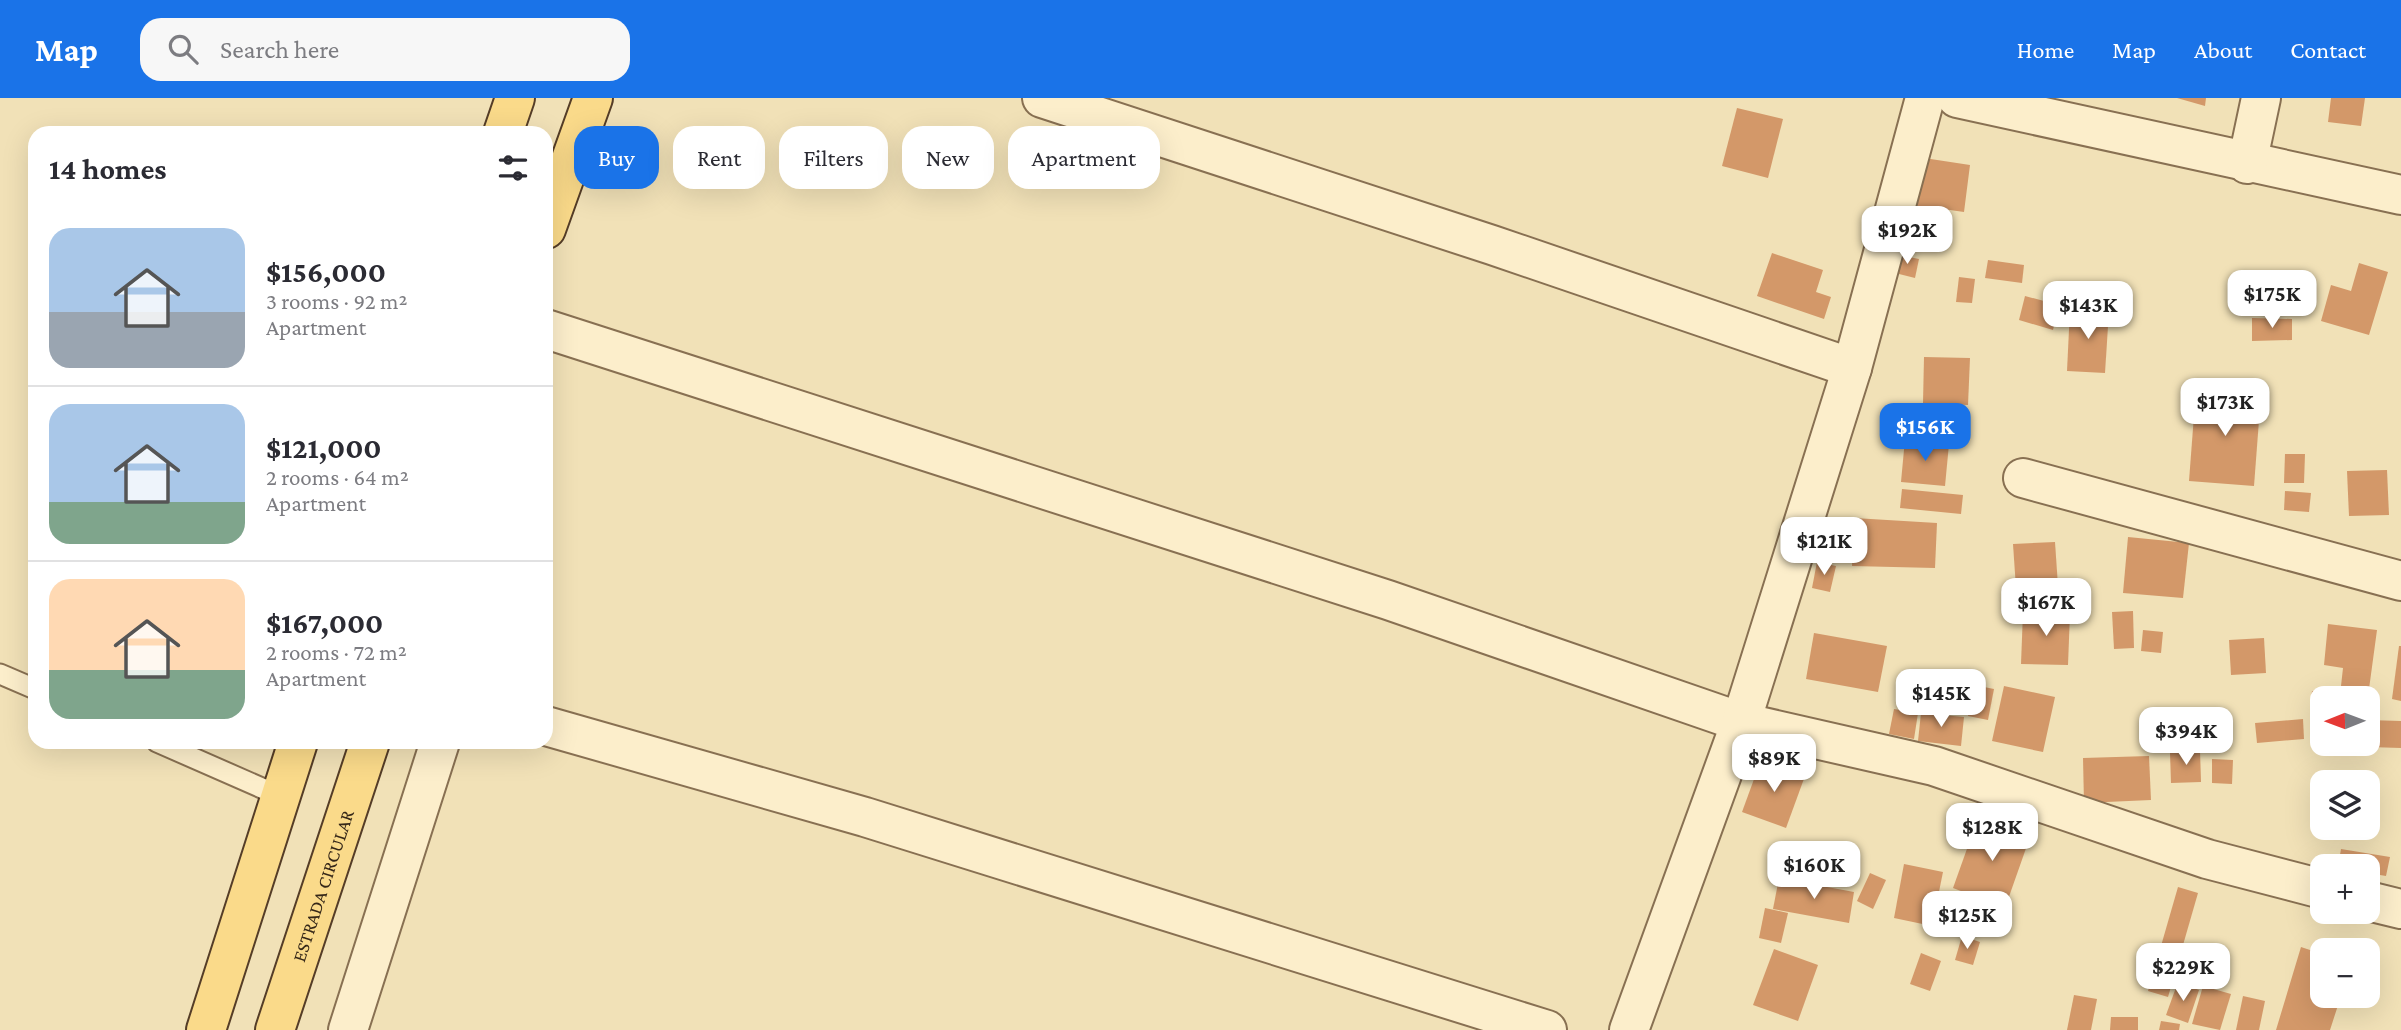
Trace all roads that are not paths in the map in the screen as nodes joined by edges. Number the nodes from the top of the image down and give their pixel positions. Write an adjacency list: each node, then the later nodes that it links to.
1 (515, 98): 7 (main road)
2 (593, 98): 10 (main road)
3 (1042, 98): 12 (street)
4 (1925, 98): 12 (street)
5 (1957, 98): 8 (street)
6 (2261, 98): 8 (street)
7 (505, 126)
8 (2247, 164): 9 (street)
9 (2401, 195)
10 (553, 209)
11 (553, 331): 17 (street)
12 (1852, 368): 17 (street)
13 (2023, 478): 14 (street)
14 (2401, 581)
15 (0, 674): 16 (lane)
16 (28, 686)
17 (1741, 722): 24 (street); 31 (street)
18 (553, 728): 30 (street)
19 (173, 749): 23 (lane)
20 (296, 749): 23 (main road)
21 (368, 749): 28 (main road, ESTRADA CIRCULAR)
22 (438, 749): 29 (street)
23 (280, 796): 27 (main road)
24 (2310, 886)
25 (2380, 904): 26 (street)
26 (2401, 909)
27 (206, 1030)
28 (275, 1030)
29 (348, 1030)
30 (1547, 1030)
31 (1629, 1030)

